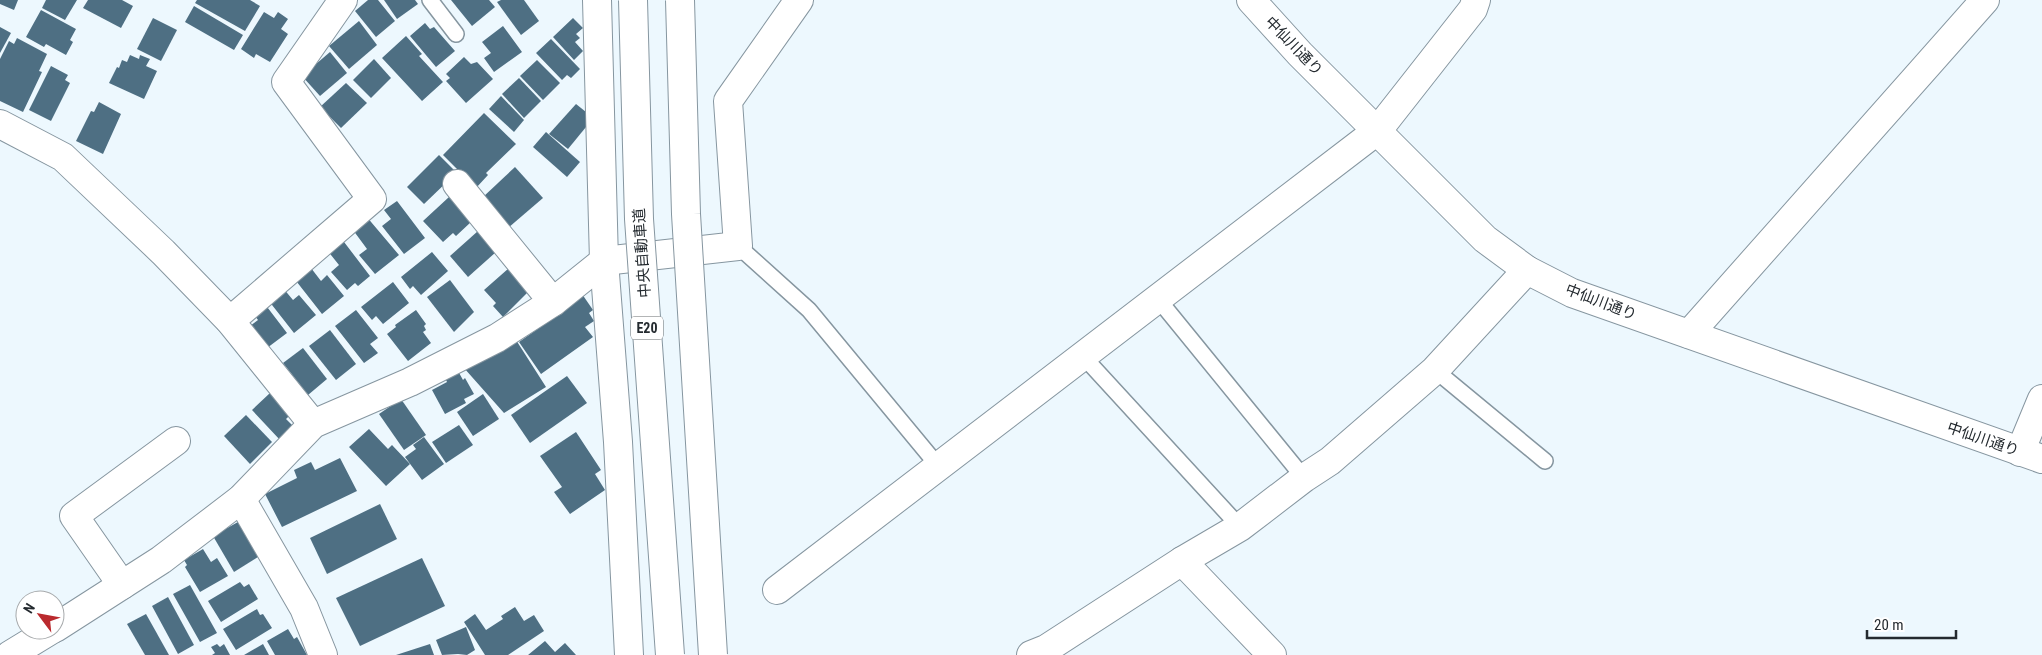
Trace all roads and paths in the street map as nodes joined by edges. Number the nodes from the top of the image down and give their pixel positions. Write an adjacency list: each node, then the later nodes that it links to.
1 (343, 0): 19 (main road)
2 (430, 0): 10 (lane)
3 (597, 0): 15 (main road)
4 (634, 0): 41 (main road, 中央自動車道 / E20, bridge)
5 (680, 0): 42 (main road, bridge)
6 (799, 0): 14 (main road)
7 (1251, 0): 12 (main road, 中仙川通り)
8 (1476, 0): 12 (main road)
9 (1985, 0): 20 (main road)
10 (456, 34)
11 (0, 124): 19 (main road)
12 (1378, 130): 16 (main road, 中仙川通り); 17 (main road)
13 (457, 184): 18 (main road)
14 (738, 246): 15 (main road); 28 (lane)
15 (604, 261): 18 (main road); 40 (main road)
16 (1527, 270): 20 (main road, 中仙川通り); 22 (main road)
17 (1158, 298): 21 (main road); 29 (lane)
18 (553, 302): 24 (main road)
19 (230, 321): 24 (main road)
20 (1689, 334): 26 (main road, 中仙川通り)
21 (1082, 355): 28 (main road); 31 (lane)
22 (1435, 370): 27 (lane); 29 (main road)
23 (2042, 399): 26 (main road)
24 (313, 424): 30 (main road)
25 (176, 441): 33 (main road)
26 (2031, 456)
27 (1545, 461)
28 (938, 467): 34 (main road)
29 (1304, 478): 31 (main road)
30 (241, 499): 33 (main road); 39 (main road)
31 (1240, 527): 32 (main road)
32 (1182, 561): 37 (main road); 43 (main road)
33 (122, 585): 35 (main road)
34 (777, 590)
35 (65, 622)
36 (35, 640): 38 (main road)
37 (1042, 653)
38 (10, 655)
39 (323, 655)
40 (630, 655)
41 (670, 655)
42 (713, 655)
43 (1272, 655)

